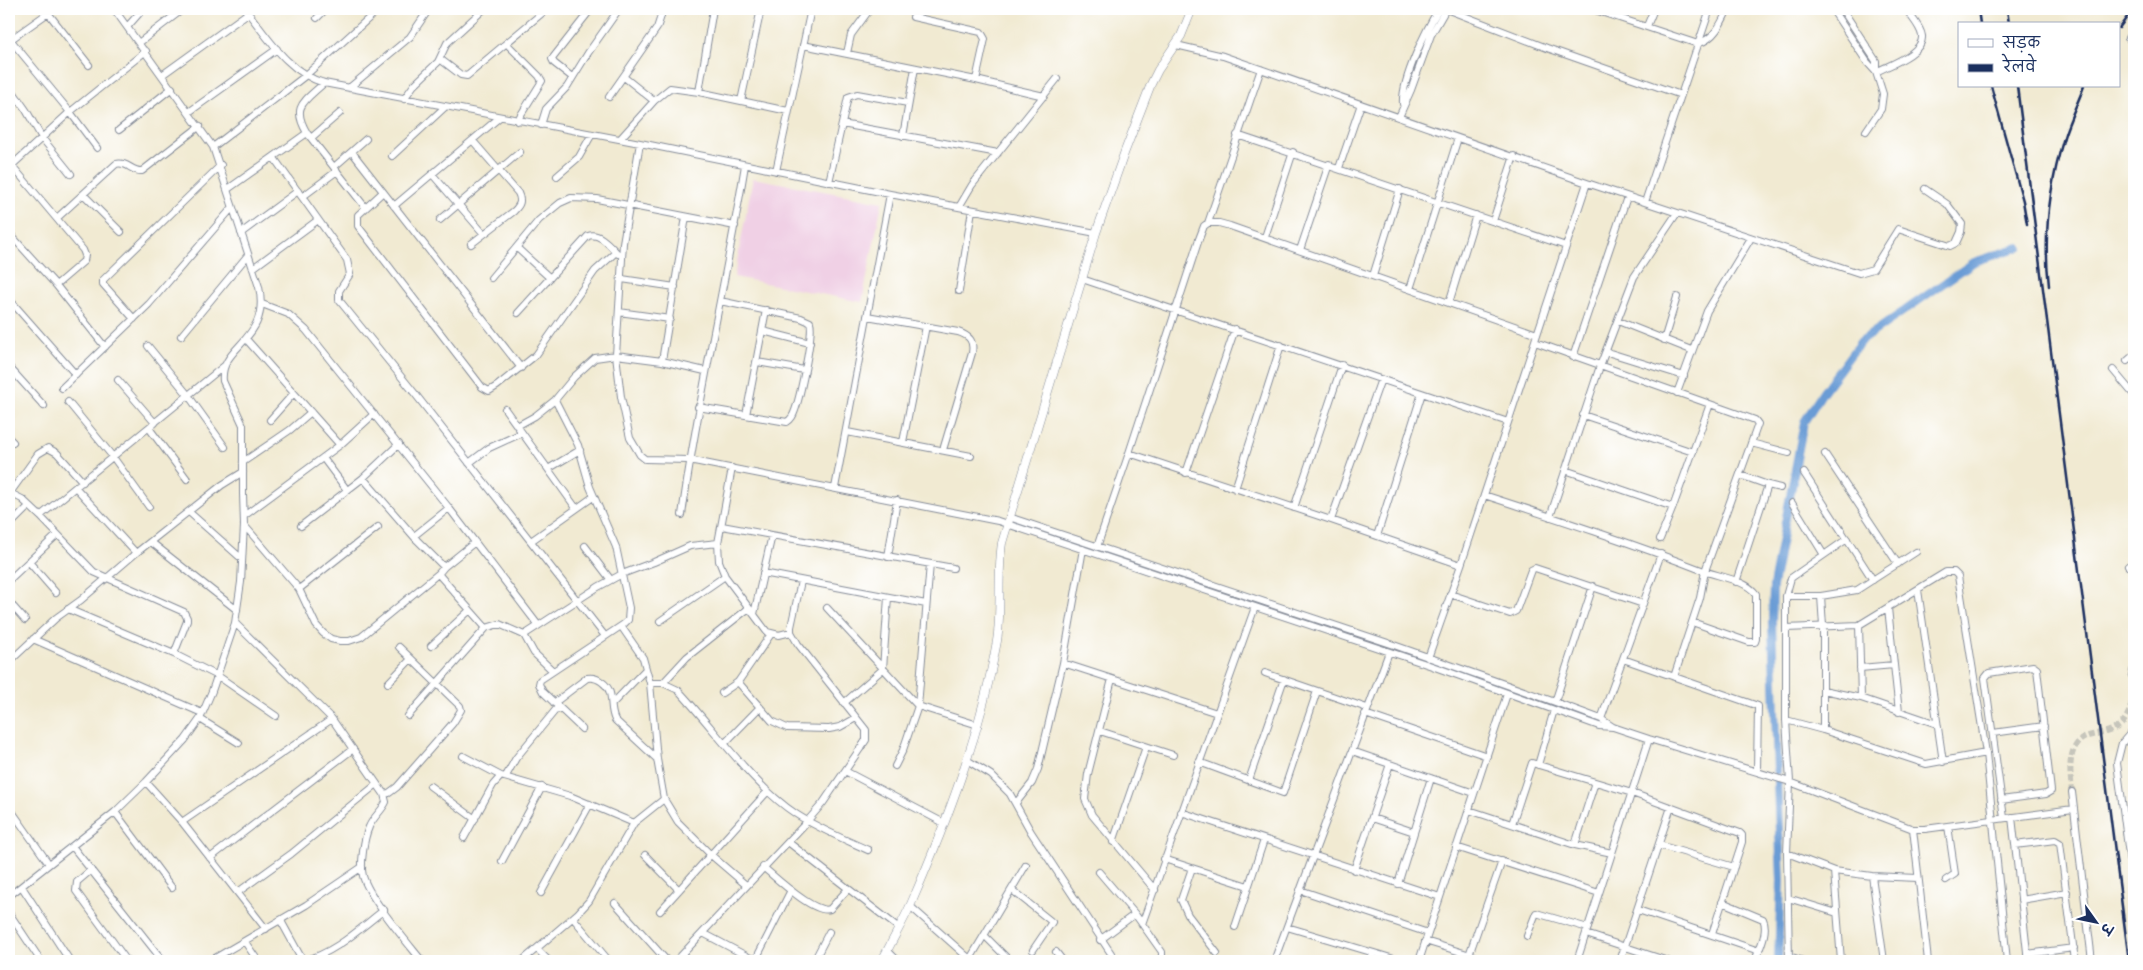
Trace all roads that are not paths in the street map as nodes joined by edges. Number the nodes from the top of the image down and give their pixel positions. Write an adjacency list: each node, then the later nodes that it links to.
1 (114, 9): 29 (street)
2 (143, 9): 29 (street)
3 (182, 9): 32 (street)
4 (326, 9): 28 (street)
5 (429, 9): 54 (street)
6 (484, 9): 40 (street)
7 (547, 9): 33 (street)
8 (620, 9): 48 (street)
9 (657, 9): 47 (street)
10 (713, 9): 55 (street)
11 (761, 9): 60 (street)
12 (811, 9): 35 (street)
13 (870, 9): 39 (street)
14 (1192, 9): 36 (street)
15 (1444, 9): 56 (street); 70 (street)
16 (1592, 9): 30 (street)
17 (1654, 9): 30 (street)
18 (1710, 9): 34 (street)
19 (1728, 9): 34 (street)
20 (1832, 9): 44 (street)
21 (1842, 9): 44 (street)
22 (1906, 9): 44 (street)
23 (375, 10): 46 (street)
24 (46, 11): 31 (street); 41 (street)
25 (246, 11): 37 (street); 45 (street)
26 (588, 13): 48 (street)
27 (913, 16): 50 (street)
28 (316, 18)
29 (128, 26): 32 (street)
30 (1647, 26): 34 (street)
31 (9, 39): 66 (street)
32 (140, 42): 38 (street)
33 (507, 44): 40 (street); 71 (street)
34 (1698, 44): 56 (street)
35 (803, 45): 39 (street); 65 (street)
36 (1176, 45): 43 (street); 138 (street)
37 (278, 49): 46 (street); 67 (street)
38 (146, 51): 45 (street); 66 (street)
39 (847, 53): 42 (street)
40 (440, 59): 59 (street)
41 (89, 65)
42 (915, 68): 50 (street); 62 (street)
43 (1261, 69): 63 (street); 78 (street)
44 (1876, 72): 76 (street)
45 (162, 75): 53 (street)
46 (305, 76): 51 (street); 87 (street)
47 (624, 77): 58 (street); 61 (street)
48 (572, 78): 73 (street)
49 (1057, 78): 57 (street)
50 (976, 80): 57 (street)
51 (324, 83): 54 (street); 79 (street)
52 (9, 86): 81 (street)
53 (172, 88): 67 (street); 75 (street)
54 (349, 88): 59 (street)
55 (699, 92): 60 (street); 61 (street)
56 (1681, 95): 118 (street)
57 (1044, 96): 92 (street)
58 (609, 97)
59 (404, 99): 64 (street)
60 (741, 100): 65 (street)
61 (654, 101): 84 (street)
62 (908, 103): 72 (street); 80 (street)
63 (1361, 104): 70 (street); 100 (street)
64 (445, 107): 69 (street); 93 (street)
65 (788, 111): 103 (street)
66 (70, 112): 81 (street); 88 (street)
67 (189, 112): 74 (street)
68 (340, 113): 79 (street)
69 (500, 117): 71 (street); 85 (street)
70 (1399, 117): 82 (street)
71 (517, 121): 73 (street)
72 (842, 124): 80 (street); 107 (street)
73 (541, 125): 77 (street)
74 (200, 126): 87 (street); 115 (street)
75 (119, 130)
76 (1866, 131)
77 (592, 134): 84 (street); 106 (street)
78 (1237, 135): 91 (street); 133 (street)
79 (309, 136): 95 (street); 101 (street)
80 (903, 136): 92 (street)
81 (42, 138): 97 (street); 104 (street)
82 (1458, 138): 94 (street); 117 (street)
83 (366, 139): 89 (street)
84 (620, 139): 86 (street)
85 (473, 141): 102 (street); 105 (street)
86 (640, 143): 99 (street); 119 (street)
87 (213, 147): 98 (street)
88 (97, 148)
89 (352, 152): 101 (street); 112 (street)
90 (520, 152): 102 (street)
91 (1293, 152): 96 (street); 140 (street)
92 (998, 153): 123 (street)
93 (392, 156)
94 (1514, 156): 108 (street); 132 (street)
95 (274, 158): 109 (street); 113 (street)
96 (1328, 164): 100 (street); 145 (street)
97 (10, 165): 129 (street)
98 (221, 165): 109 (street); 170 (street)
99 (745, 165): 103 (street); 134 (street)
100 (1339, 168): 110 (street)
101 (335, 169): 113 (street); 122 (street)
102 (499, 170): 120 (street); 139 (street)
103 (776, 171): 107 (street)
104 (71, 174)
105 (432, 174): 120 (street); 121 (street)
106 (557, 176)
107 (829, 182): 114 (street)
108 (1587, 183): 116 (street); 143 (street)
109 (228, 189): 124 (street)
110 (1400, 189): 117 (street); 150 (street)
111 (1925, 189): 141 (street)
112 (383, 192): 121 (street); 122 (street)
113 (300, 194): 130 (street); 137 (street)
114 (890, 194): 123 (street); 168 (street)
115 (84, 195): 129 (street); 135 (street)
116 (1627, 197): 118 (street); 188 (street)
117 (1438, 202): 127 (street); 157 (street)
118 (1645, 202): 126 (street)
119 (629, 204): 128 (street); 144 (street); 148 (street)
120 (459, 205): 131 (street); 139 (street)
121 (394, 206): 196 (street)
122 (365, 207): 196 (street)
123 (959, 207): 125 (street)
124 (232, 208): 137 (street); 170 (street)
125 (972, 210): 138 (street); 158 (street)
126 (1677, 213): 141 (street); 171 (street)
127 (1476, 215): 132 (street); 162 (street)
128 (686, 217): 134 (street); 156 (street)
129 (57, 218): 155 (street)
130 (318, 220): 149 (street); 242 (street)
131 (440, 220)
132 (1493, 221): 143 (street)
133 (1208, 223): 140 (street); 164 (street)
134 (735, 226): 161 (street)
135 (121, 232)
136 (9, 233): 155 (street)
137 (241, 233): 147 (street)
138 (1096, 233): 154 (street)
139 (484, 234): 142 (street)
140 (1265, 237): 145 (street)
141 (1751, 238): 184 (street)
142 (471, 244)
143 (1566, 246): 175 (street)
144 (516, 248): 151 (street); 152 (street)
145 (1300, 250): 150 (street)
146 (616, 252): 148 (street); 152 (street); 196 (street)
147 (248, 255): 149 (street); 176 (street)
148 (621, 257): 153 (street)
149 (253, 268): 163 (street)
150 (1373, 276): 157 (street)
151 (491, 278)
152 (550, 278): 167 (street)
153 (622, 279): 156 (street); 166 (street)
154 (1082, 279): 164 (street); 276 (street)
155 (56, 285): 183 (street)
156 (675, 287): 169 (street)
157 (1410, 289): 162 (street)
158 (960, 291)
159 (1677, 297): 178 (street)
160 (9, 299): 200 (street)
161 (720, 302): 165 (street); 199 (street)
162 (1449, 303): 175 (street)
163 (262, 304): 177 (street); 217 (street)
164 (1174, 309): 173 (street); 234 (street)
165 (766, 310): 174 (street); 180 (street)
166 (619, 312): 169 (street); 186 (street)
167 (518, 313)
168 (867, 316): 172 (street); 225 (street)
169 (670, 318): 190 (street)
170 (134, 319): 183 (street)
171 (1618, 321): 178 (street); 185 (street)
172 (926, 326): 226 (street); 232 (street)
173 (1235, 329): 181 (street); 247 (street)
174 (763, 331): 180 (street); 191 (street)
175 (1537, 334): 179 (street)
176 (181, 336)
177 (246, 339): 193 (street); 205 (street)
178 (1664, 340): 184 (street)
179 (1535, 342): 188 (street); 221 (street)
180 (810, 343): 197 (street)
181 (1281, 345): 192 (street); 257 (street)
182 (148, 346): 208 (street)
183 (106, 347): 200 (street)
184 (1691, 350): 201 (street)
185 (1606, 352): 194 (street); 201 (street)
186 (616, 355): 190 (street); 210 (street); 240 (street)
187 (2134, 355): 189 (street)
188 (1573, 357): 194 (street)
189 (2127, 360)
190 (662, 361): 199 (street)
191 (756, 362): 197 (street); 218 (street)
192 (1342, 365): 202 (street); 269 (street)
193 (224, 366): 208 (street); 241 (street)
194 (1600, 366): 207 (street); 219 (street)
195 (9, 367): 213 (street)
196 (521, 368)
197 (804, 370): 218 (street)
198 (2114, 370): 209 (street)
199 (705, 371): 214 (street)
200 (76, 375): 204 (street)
201 (1684, 376): 207 (street)
202 (1381, 379): 206 (street); 275 (street)
203 (118, 380): 222 (street)
204 (62, 388)
205 (294, 393): 216 (street); 220 (street)
206 (1422, 393): 221 (street); 285 (street)
207 (1677, 393): 212 (street)
208 (188, 395): 222 (street); 230 (street)
209 (2134, 395)
210 (555, 400): 223 (street); 231 (street)
211 (68, 402): 238 (street)
212 (1710, 404): 227 (street); 233 (street)
213 (44, 406)
214 (698, 407): 218 (street); 240 (street)
215 (505, 409): 223 (street)
216 (311, 412): 229 (street); 241 (street)
217 (374, 414): 228 (street); 229 (street)
218 (746, 414)
219 (1583, 415): 233 (street); 245 (street)
220 (270, 420)
221 (1508, 422): 260 (street)
222 (152, 426): 238 (street); 251 (street)
223 (517, 426): 224 (street)
224 (522, 432): 242 (street); 244 (street)
225 (847, 432): 226 (street); 255 (street)
226 (903, 442): 232 (street)
227 (1751, 443): 235 (street); 249 (street)
228 (399, 444): 250 (street); 267 (street)
229 (340, 445): 239 (street)
230 (225, 447)
231 (580, 450): 244 (street); 261 (street)
232 (943, 450): 237 (street)
233 (1693, 452): 266 (street)
234 (1129, 453): 247 (street); 293 (street)
235 (1789, 453)
236 (1825, 454): 303 (street)
237 (971, 456)
238 (114, 457): 252 (street); 265 (street)
239 (323, 458): 258 (street); 273 (street)
240 (689, 460): 243 (street); 271 (street)
241 (243, 462): 246 (street)
242 (469, 464): 288 (street)
243 (732, 468): 255 (street); 280 (street)
244 (548, 469): 268 (street)
245 (1565, 470): 266 (street); 274 (street)
246 (243, 472): 270 (street); 273 (street)
247 (1186, 473): 257 (street)
248 (1804, 473): 287 (street)
249 (1740, 475): 253 (street); 307 (street)
250 (363, 478): 258 (street); 283 (street)
251 (187, 479)
252 (83, 482): 254 (street); 259 (street)
253 (1768, 485): 256 (street); 316 (street)
254 (76, 488): 272 (street); 296 (street)
255 (835, 488): 262 (street)
256 (1780, 488)
257 (1235, 489): 269 (street)
258 (347, 490): 279 (street)
259 (10, 492): 264 (street)
260 (1484, 495): 274 (street); 304 (street)
261 (593, 497): 268 (street); 309 (street)
262 (897, 500): 276 (street); 299 (street)
263 (1792, 503): 298 (street)
264 (29, 506): 272 (street); 278 (street)
265 (149, 506)
266 (1674, 507): 286 (street)
267 (449, 508): 283 (street); 290 (street)
268 (576, 508): 288 (street)
269 (1294, 508): 275 (street)
270 (188, 512): 289 (street); 300 (street)
271 (682, 515)
272 (40, 516): 282 (street)
273 (244, 516): 277 (street)
274 (1550, 517): 297 (street)
275 (1331, 520): 285 (street)
276 (1008, 521): 293 (street); 294 (street); 399 (street)
277 (244, 525): 300 (street); 318 (street)
278 (9, 526)
279 (301, 526)
280 (722, 526): 284 (street); 291 (street)
281 (378, 527): 318 (street)
282 (57, 535): 301 (street); 311 (street)
283 (414, 536): 306 (street)
284 (772, 536): 299 (street); 308 (street)
285 (1377, 536): 304 (street)
286 (1660, 539)
287 (1847, 539): 298 (street); 314 (street)
288 (530, 541): 325 (street)
289 (151, 542): 296 (street); 334 (street)
290 (475, 542): 306 (street); 341 (street)
291 (718, 543): 309 (street); 310 (street)
292 (585, 546): 313 (street)
293 (1097, 547): 356 (street)
294 (1083, 549): 329 (street); 360 (street)
295 (1916, 552): 303 (street)
296 (136, 553): 311 (street)
297 (1661, 554): 307 (street); 328 (street)
298 (1824, 555): 322 (street)
299 (888, 557): 302 (street)
300 (242, 559): 334 (street)
301 (28, 562): 312 (street); 320 (street)
302 (930, 564): 305 (street); 327 (street)
303 (1898, 564): 314 (street)
304 (1461, 565): 321 (street)
305 (952, 568)
306 (442, 570): 318 (street); 335 (street)
307 (1705, 571): 316 (street); 340 (street)
308 (763, 572): 315 (street); 336 (street)
309 (622, 574): 313 (street); 343 (street)
310 (725, 576): 330 (street); 338 (street)
311 (108, 579): 333 (street); 355 (street)
312 (9, 580)
313 (611, 580): 325 (street)
314 (1873, 580): 323 (street)
315 (801, 581): 324 (street); 347 (street)
316 (1736, 582): 340 (street)
317 (1593, 586): 321 (street); 328 (street); 381 (street)
318 (299, 589)
319 (1918, 590): 332 (street); 398 (street); 413 (street)
320 (56, 593)
321 (1450, 594): 356 (street)
322 (1786, 596): 323 (street); 346 (street)
323 (1820, 596): 344 (street)
324 (888, 597): 327 (street); 363 (street)
325 (578, 600): 341 (street); 350 (street)
326 (9, 602): 337 (street)
327 (926, 604): 385 (street)
328 (1643, 604): 358 (street)
329 (1254, 606): 354 (street); 390 (street)
330 (749, 608): 336 (street); 375 (street)
331 (827, 608): 363 (street)
332 (1888, 608): 342 (street); 361 (street)
333 (68, 609): 351 (street); 355 (street)
334 (237, 610): 339 (street)
335 (470, 610): 345 (street); 352 (street)
336 (754, 614): 348 (street)
337 (25, 620)
338 (660, 621)
339 (235, 622): 367 (street); 395 (street)
340 (1692, 622): 368 (street)
341 (538, 625): 349 (street)
342 (1859, 625): 344 (street); 362 (street)
343 (621, 626): 350 (street); 365 (street)
344 (1823, 626): 346 (street); 376 (street)
345 (486, 628): 349 (street); 373 (street)
346 (1786, 628): 397 (street)
347 (791, 632): 348 (street); 382 (street)
348 (770, 634): 371 (street)
349 (524, 635): 364 (street)
350 (605, 636): 364 (street)
351 (33, 639): 359 (street); 391 (street)
352 (431, 646)
353 (399, 648): 357 (street)
354 (1389, 652): 379 (street); 388 (street)
355 (174, 654): 367 (street)
356 (1428, 658): 381 (street)
357 (411, 659): 372 (street); 373 (street)
358 (1623, 659): 368 (street); 396 (street)
359 (9, 662)
360 (1063, 663): 369 (street); 442 (street)
361 (1894, 665): 362 (street); 389 (street)
362 (1860, 668): 380 (street)
363 (883, 669): 382 (street); 385 (street)
364 (552, 670): 384 (street)
365 (645, 670): 374 (street); 383 (street)
366 (1264, 673): 370 (street)
367 (218, 676): 391 (street); 392 (street)
368 (1674, 677): 425 (street)
369 (1112, 679): 390 (street); 405 (street)
370 (1284, 679): 377 (street); 428 (street)
371 (738, 682): 378 (street); 386 (street)
372 (388, 683)
373 (437, 683): 393 (street); 439 (street)
374 (650, 683): 375 (street); 417 (street)
375 (663, 683): 409 (street)
376 (1823, 690): 380 (street); 404 (street)
377 (1317, 691): 388 (street); 428 (street)
378 (722, 693)
379 (1507, 694): 387 (street); 416 (street)
380 (1862, 698): 389 (street)
381 (1555, 702): 396 (street)
382 (844, 703): 394 (street)
383 (612, 704): 384 (street); 417 (street)
384 (556, 705): 402 (street); 426 (street)
385 (918, 706): 399 (street); 423 (street)
386 (760, 707): 394 (street); 409 (street)
387 (1554, 710): 400 (street); 422 (street)
388 (1366, 711): 412 (street); 416 (street)
389 (1899, 712): 398 (street)
390 (1217, 713): 419 (street)
391 (201, 716): 408 (street); 429 (street)
392 (276, 716)
393 (408, 716)
394 (856, 718): 424 (street)
395 (332, 719): 411 (street); 456 (street)
396 (1602, 719): 400 (street)
397 (1786, 720): 404 (street); 431 (street)
398 (1937, 724): 420 (street)
399 (978, 725): 418 (street)
400 (1613, 726): 407 (street)
401 (2044, 726): 406 (street); 406 (street); 441 (street)
402 (582, 729)
403 (2134, 729): 510 (street)
404 (1823, 730): 420 (street)
405 (1100, 732): 410 (street); 466 (street)
406 (1993, 733): 441 (street)
407 (1648, 739): 425 (street); 438 (street)
408 (239, 743)
409 (725, 743): 435 (street)
410 (1146, 747): 414 (street); 466 (street)
411 (353, 749): 432 (street); 478 (street)
412 (1352, 751): 421 (street); 477 (street)
413 (1986, 753): 420 (street); 454 (street)
414 (1173, 755)
415 (462, 756): 426 (street)
416 (1487, 756): 437 (street)
417 (656, 759): 440 (street)
418 (967, 760): 442 (street); 458 (street)
419 (1199, 762): 428 (street); 449 (street)
420 (1943, 762)
421 (1390, 764): 427 (street); 451 (street)
422 (1538, 765): 430 (street); 459 (street)
423 (895, 766)
424 (845, 771): 455 (street); 458 (street)
425 (1757, 771): 431 (street)
426 (504, 776): 434 (street); 453 (street)
427 (1431, 778): 437 (street); 462 (street)
428 (1249, 780)
429 (146, 782): 448 (street); 456 (street)
430 (1595, 782): 438 (street); 467 (street)
431 (1790, 782): 461 (street); 474 (street)
432 (377, 784): 439 (street); 506 (street)
433 (430, 786): 453 (street)
434 (542, 787): 443 (street); 480 (street)
435 (768, 791): 455 (street); 475 (street)
436 (2072, 792): 445 (street)
437 (1474, 793): 447 (street)
438 (1632, 793): 444 (street); 473 (street)
439 (384, 794): 484 (street)
440 (664, 800): 457 (street); 475 (street)
441 (2001, 800): 452 (street)
442 (1016, 803): 538 (street)
443 (590, 804): 457 (street); 508 (street)
444 (1671, 807): 468 (street); 486 (street)
445 (2073, 808): 450 (street); 591 (street)
446 (11, 810): 482 (street)
447 (1468, 810): 459 (street); 471 (street)
448 (115, 812): 470 (street); 499 (street)
449 (1181, 812): 464 (street); 479 (street)
450 (2012, 817): 452 (street); 469 (street)
451 (1372, 818): 462 (street); 489 (street)
452 (2004, 818): 454 (street)
453 (475, 819): 463 (street)
454 (1992, 820): 460 (street); 588 (street)
455 (807, 821): 465 (street); 472 (street)
456 (182, 822): 478 (street)
457 (634, 823): 524 (street)
458 (944, 823): 517 (street)
459 (1512, 824): 467 (street)
460 (1948, 826): 461 (street); 494 (street)
461 (1913, 829): 493 (street)
462 (1414, 832): 495 (street)
463 (464, 838)
464 (1264, 840): 477 (street); 497 (street)
465 (788, 842): 485 (street); 500 (street)
466 (1113, 842): 504 (street)
467 (1575, 845): 473 (street)
468 (1658, 845): 486 (street); 519 (street)
469 (2015, 845): 507 (street); 514 (street)
470 (72, 846): 482 (street); 488 (street)
471 (1456, 847): 481 (street); 512 (street)
472 (868, 850)
473 (1612, 853): 509 (street)
474 (1787, 853): 490 (street); 513 (street)
475 (710, 854): 496 (street); 501 (street)
476 (645, 856): 501 (street)
477 (1313, 856): 489 (street); 505 (street)
478 (210, 858): 506 (street)
479 (1164, 859): 487 (street); 504 (street)
480 (502, 860)
481 (1502, 861): 509 (street); 551 (street)
482 (49, 864): 498 (street)
483 (1026, 865): 503 (street)
484 (362, 867): 518 (street); 525 (street)
485 (763, 867): 496 (street); 502 (street)
486 (1734, 867): 515 (street)
487 (1192, 868): 497 (street); 548 (street)
488 (91, 870): 557 (street); 558 (street)
489 (1354, 870): 495 (street)
490 (1834, 871): 492 (street); 522 (street)
491 (1099, 872): 523 (street)
492 (1872, 876): 493 (street); 586 (street)
493 (1918, 878): 587 (street)
494 (1946, 880)
495 (1398, 884): 512 (street)
496 (746, 885): 533 (street)
497 (1248, 886): 527 (street)
498 (22, 887): 511 (street); 556 (street)
499 (172, 888)
500 (848, 889): 502 (street); 529 (street)
501 (679, 890): 520 (street)
502 (791, 890): 567 (street)
503 (1012, 890): 536 (street); 545 (street)
504 (1155, 890): 526 (street)
505 (1300, 890): 528 (street); 534 (street)
506 (238, 892): 530 (street)
507 (2067, 892): 514 (street); 542 (street)
508 (541, 893)
509 (1599, 893): 531 (street)
510 (2134, 893)
511 (9, 896)
512 (1440, 898): 534 (street)
513 (1788, 898): 522 (street); 552 (street)
514 (2021, 900): 550 (street)
515 (1722, 902): 535 (street); 546 (street)
516 (614, 903): 565 (street)
517 (910, 906): 529 (street); 554 (street)
518 (384, 910): 560 (street); 561 (street)
519 (1638, 910): 535 (street); 541 (street)
520 (660, 912)
521 (9, 913): 555 (street)
522 (1837, 913): 585 (street)
523 (1135, 914): 526 (street); 538 (street)
524 (573, 918): 543 (street); 564 (street)
525 (281, 921): 530 (street); 560 (street)
526 (1142, 924): 574 (street)
527 (1235, 927)
528 (1287, 927): 549 (street); 575 (street)
529 (899, 928): 544 (street)
530 (266, 929): 540 (street)
531 (1587, 931): 537 (street); 541 (street); 580 (street)
532 (828, 932): 568 (street)
533 (703, 933): 566 (street); 567 (street)
534 (1428, 933): 539 (street)
535 (1712, 934): 546 (street)
536 (985, 936): 554 (street); 571 (street)
537 (1527, 936)
538 (1100, 940): 573 (street)
539 (1425, 941): 551 (street); 578 (street)
540 (246, 942): 553 (street); 559 (street)
541 (1626, 947): 581 (street); 582 (street)
542 (2074, 948): 550 (street); 590 (street)
543 (537, 949): 562 (street); 563 (street)
544 (887, 950): 569 (street); 570 (street)
545 (1033, 950)
546 (1758, 951): 583 (street)
547 (1056, 952): 572 (street)
548 (1217, 953)
549 (1374, 953): 576 (street); 577 (street)
550 (2027, 954): 589 (street)
551 (1469, 955): 579 (street)
552 (1789, 959): 584 (street)
553 (213, 960)
554 (971, 960)
555 (41, 961)
556 (70, 961)
557 (127, 961)
558 (163, 961)
559 (258, 961)
560 (303, 961)
561 (422, 961)
562 (522, 961)
563 (549, 961)
564 (609, 961)
565 (667, 961)
566 (676, 961)
567 (755, 961)
568 (814, 961)
569 (882, 961)
570 (898, 961)
571 (1010, 961)
572 (1063, 961)
573 (1116, 961)
574 (1159, 961)
575 (1274, 961)
576 (1371, 961)
577 (1401, 961)
578 (1418, 961)
579 (1490, 961)
580 (1577, 961)
581 (1620, 961)
582 (1668, 961)
583 (1755, 961)
584 (1804, 961)
585 (1841, 961)
586 (1884, 961)
587 (1928, 961)
588 (2008, 961)
589 (2028, 961)
590 (2075, 961)
591 (2092, 961)

